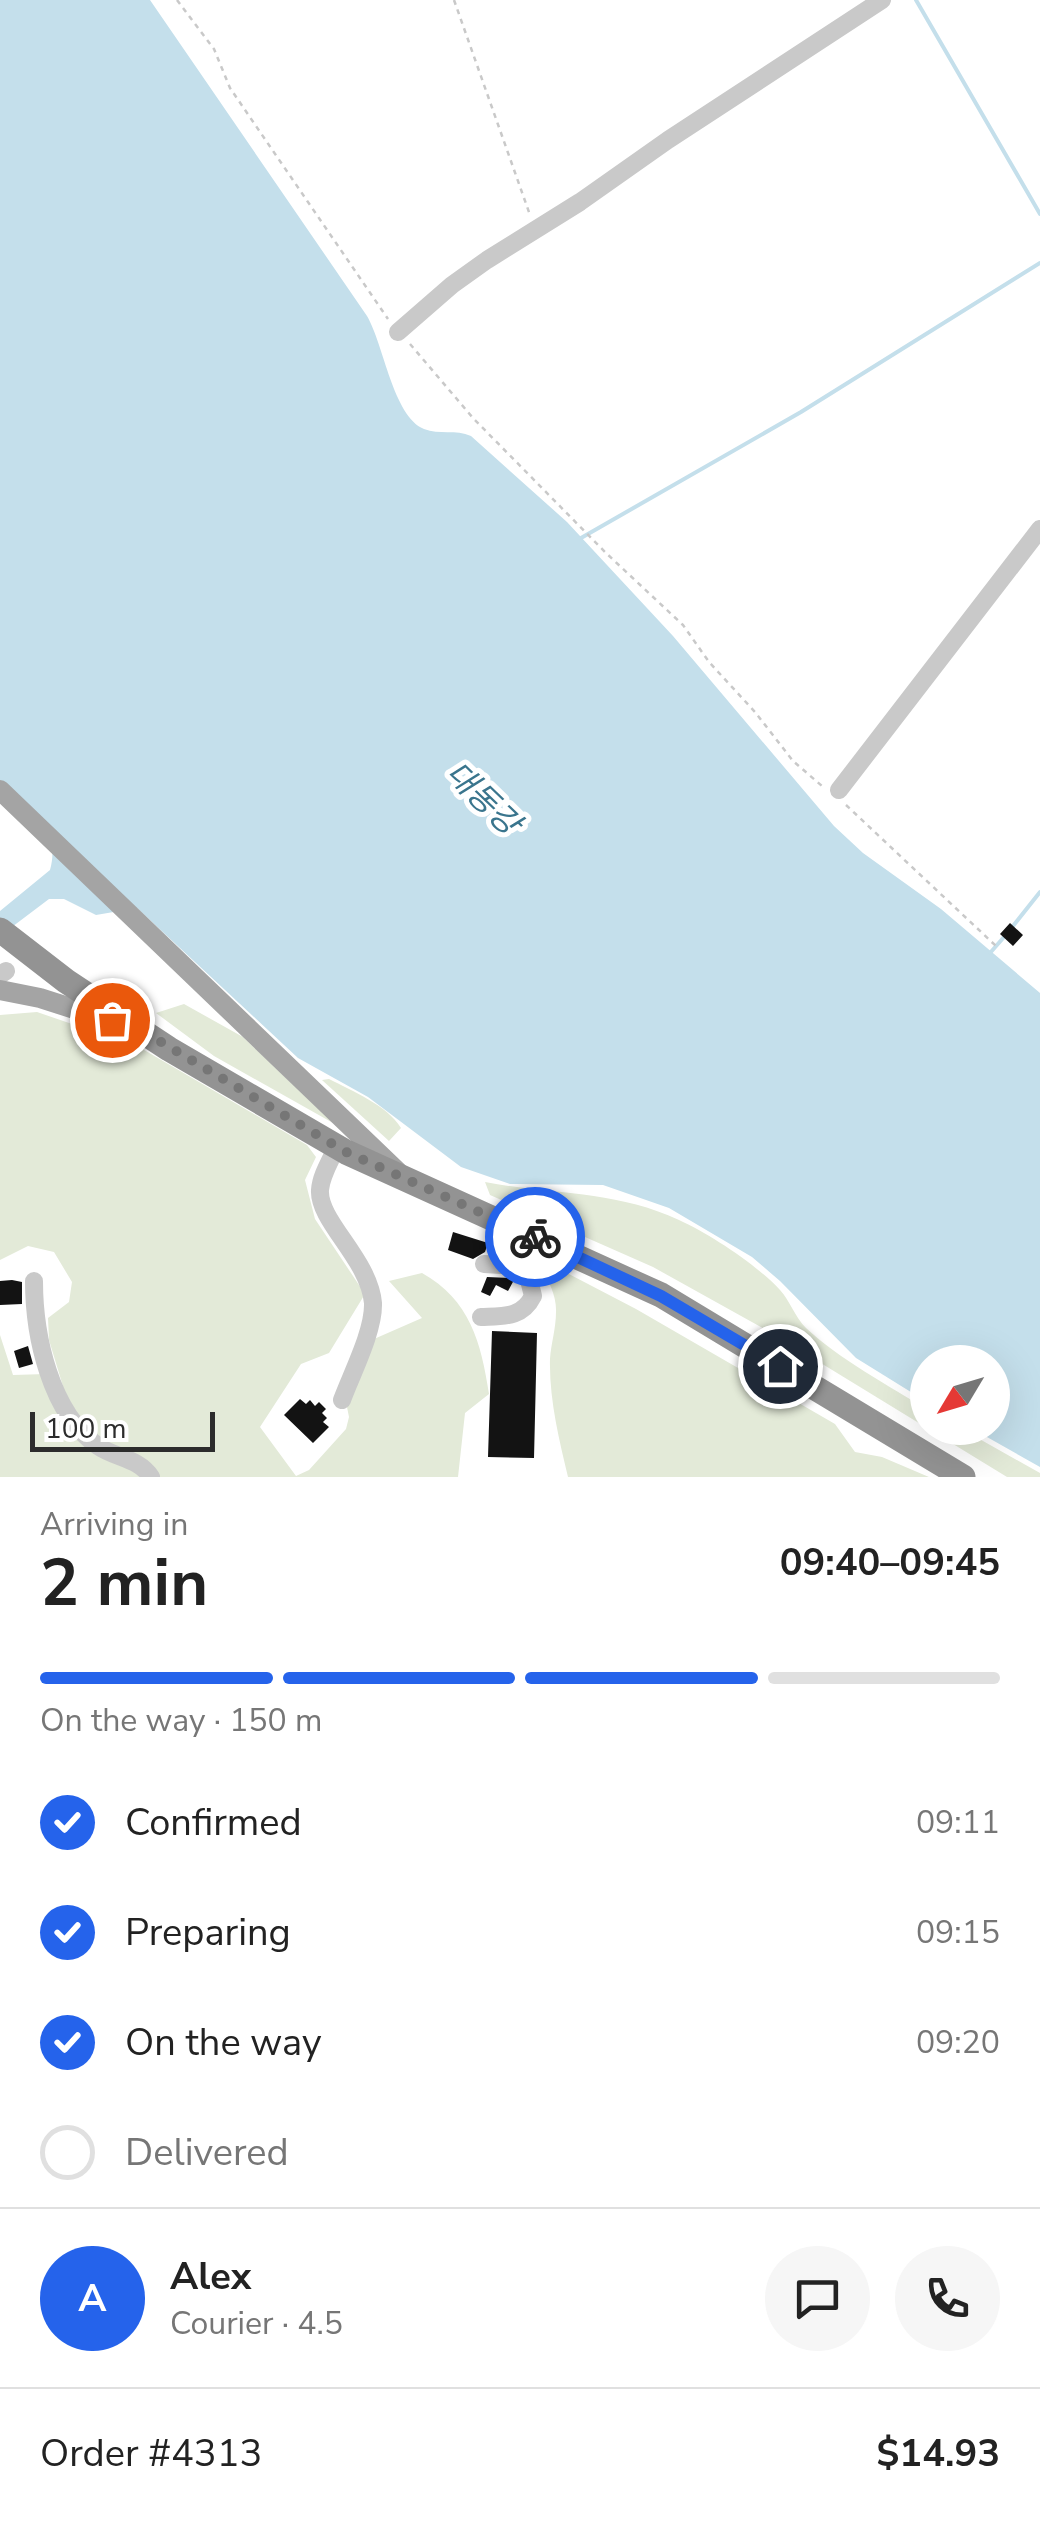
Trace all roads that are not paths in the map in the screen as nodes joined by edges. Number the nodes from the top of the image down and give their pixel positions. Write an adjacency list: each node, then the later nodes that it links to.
1 (882, 0): 2 (street)
2 (398, 332)
3 (1040, 529): 5 (street)
4 (0, 790): 10 (main road)
5 (840, 793)
6 (0, 930): 8 (highway)
7 (2, 978): 8 (main road)
8 (146, 1033): 9 (highway)
9 (342, 1149): 10 (highway); 16 (street)
10 (403, 1177): 11 (highway)
11 (524, 1232): 13 (street); 18 (highway)
12 (484, 1264): 13 (street)
13 (518, 1266): 15 (street)
14 (34, 1281): 17 (street)
15 (481, 1317)
16 (342, 1400)
17 (151, 1477)
18 (963, 1477)

